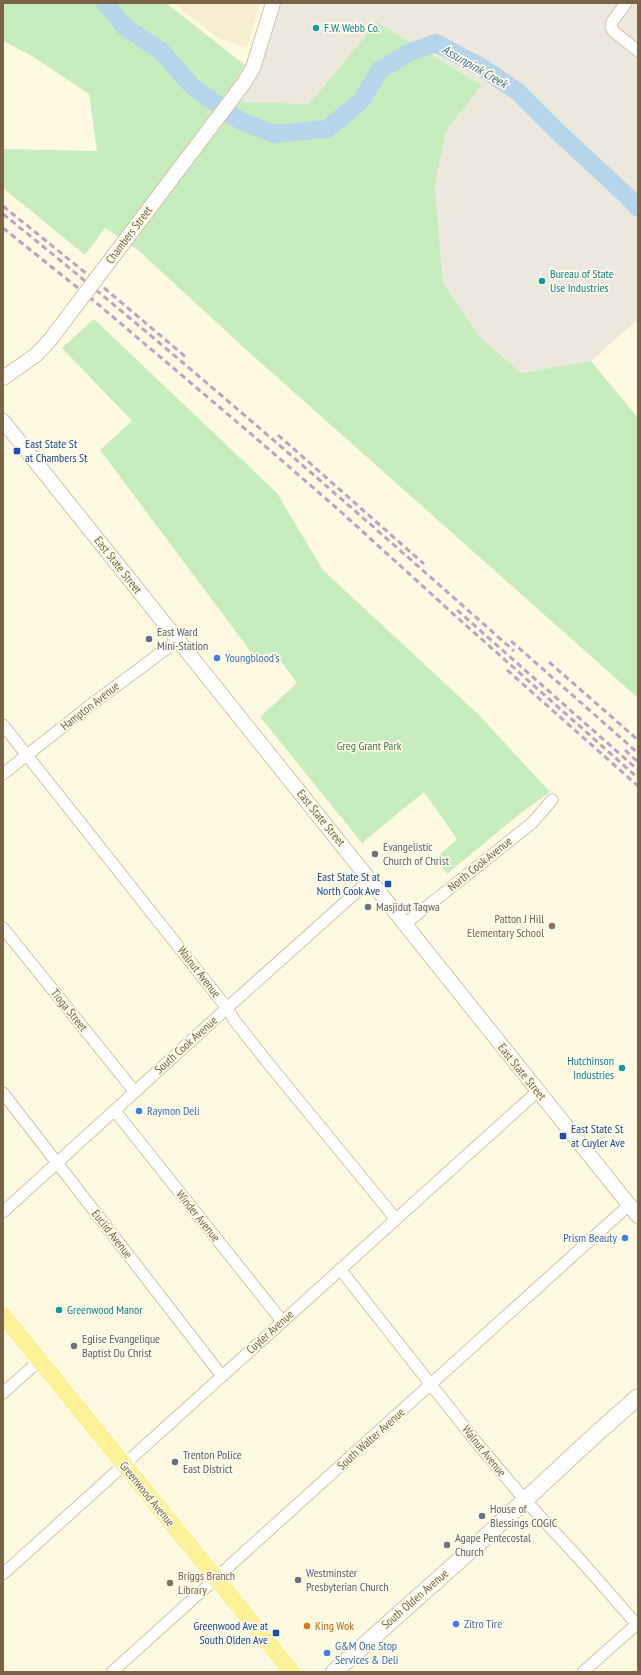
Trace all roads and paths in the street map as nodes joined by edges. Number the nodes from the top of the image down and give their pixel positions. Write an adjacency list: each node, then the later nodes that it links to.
1 (273, 3): 4 (street, Chambers Street, bridge)
2 (626, 3): 3 (street)
3 (638, 51)
4 (3, 378)
5 (3, 421): 6 (street, East State Street)
6 (178, 640): 8 (street, Hampton Avenue); 11 (street, East State Street)
7 (3, 725): 8 (street, Walnut Avenue)
8 (27, 755): 9 (street, Hampton Avenue); 14 (street, Walnut Avenue)
9 (3, 774)
10 (552, 800): 12 (street, North Cook Avenue)
11 (370, 880): 12 (street, East State Street); 14 (street, South Cook Avenue)
12 (405, 924): 15 (street, East State Street)
13 (3, 928): 17 (street, Tioga Street)
14 (227, 1008): 17 (street, South Cook Avenue); 22 (street, Walnut Avenue)
15 (538, 1091): 20 (street, East State Street); 22 (street, Cuyler Avenue)
16 (3, 1092): 19 (street, Euclid Avenue)
17 (135, 1092): 18 (street, South Cook Avenue)
18 (114, 1111): 19 (street, South Cook Avenue); 25 (street, Winder Avenue)
19 (58, 1162): 21 (street, South Cook Avenue); 27 (street, Euclid Avenue)
20 (634, 1211): 28 (street, South Walter Avenue)
21 (3, 1212)
22 (395, 1218): 23 (street, Cuyler Avenue)
23 (340, 1269): 25 (street, Cuyler Avenue); 28 (street, Walnut Avenue)
24 (3, 1315): 26 (main road, Greenwood Avenue)
25 (282, 1321): 27 (street, Cuyler Avenue)
26 (40, 1360): 29 (street); 31 (main road, Greenwood Avenue)
27 (222, 1376): 31 (street, Cuyler Avenue)
28 (431, 1385): 32 (street, Walnut Avenue); 34 (street, South Walter Avenue)
29 (3, 1393)
30 (638, 1397): 32 (main road, South Olden Avenue)
31 (123, 1465): 33 (street, Cuyler Avenue); 34 (main road, Greenwood Avenue)
32 (525, 1500): 35 (street, Walnut Avenue); 38 (main road, South Olden Avenue)
33 (3, 1574)
34 (216, 1579): 36 (street, South Walter Avenue); 37 (main road, Greenwood Avenue)
35 (638, 1624): 39 (street)
36 (112, 1672)
37 (292, 1672)
38 (334, 1672)
39 (583, 1672)

